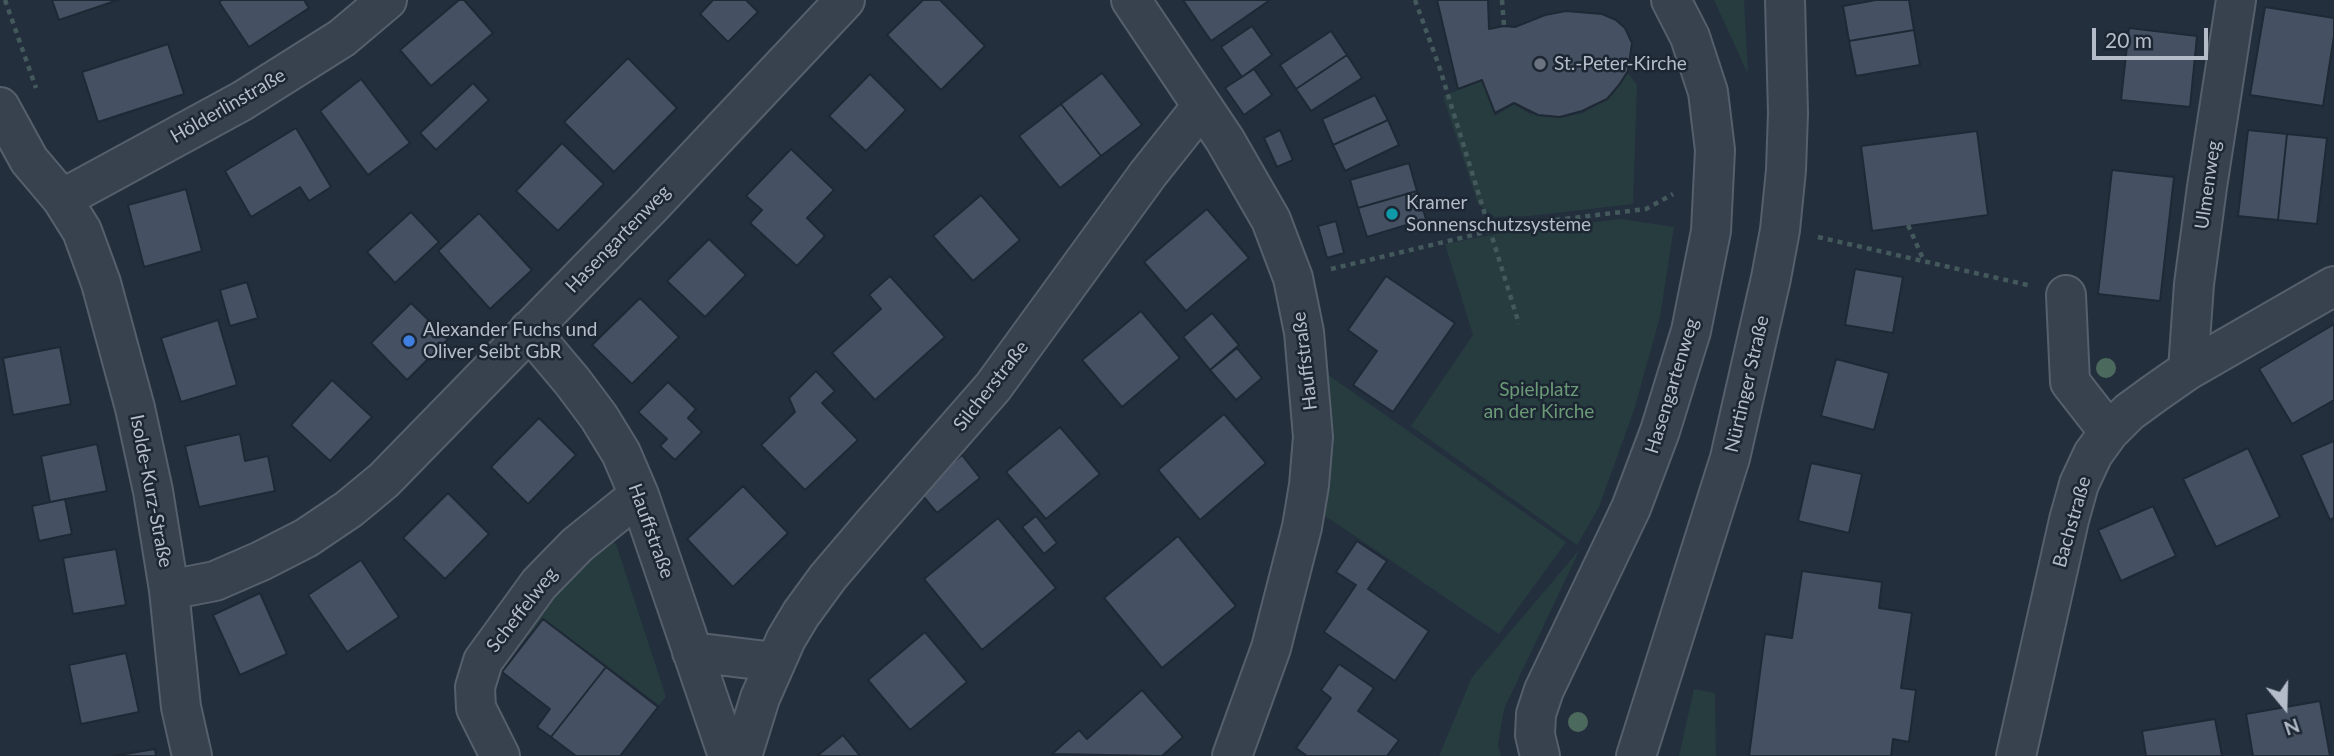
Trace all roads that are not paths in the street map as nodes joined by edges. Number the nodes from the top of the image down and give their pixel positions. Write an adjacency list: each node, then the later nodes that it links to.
1 (387, 0): 9 (street, Hölderlinstraße)
2 (845, 0): 12 (street, Hasengartenweg)
3 (1131, 0): 7 (street, Hauffstraße)
4 (1671, 0): 24 (street, Hasengartenweg)
5 (1785, 0): 25 (street, Nürtinger Straße)
6 (2236, 0): 13 (street, Ulmenweg)
7 (1202, 106): 18 (street, Silcherstraße); 23 (street, Hauffstraße)
8 (0, 107): 9 (street, Isolde-Kurz-Straße)
9 (62, 200): 16 (street, Isolde-Kurz-Straße)
10 (2334, 286): 13 (street, Bachstraße)
11 (2066, 295): 14 (street)
12 (529, 330): 15 (street, Hauffstraße); 16 (street, Hasengartenweg)
13 (2188, 370): 14 (street, Bachstraße)
14 (2109, 432): 26 (street, Bachstraße)
15 (639, 495): 17 (street, Hauffstraße); 20 (street, Scheffelweg)
16 (169, 590): 19 (street, Isolde-Kurz-Straße)
17 (692, 652): 18 (street); 21 (street, Hauffstraße)
18 (775, 662): 22 (street, Silcherstraße)
19 (192, 756)
20 (500, 756)
21 (728, 756)
22 (742, 756)
23 (1232, 756)
24 (1540, 756)
25 (1636, 756)
26 (2016, 756)

